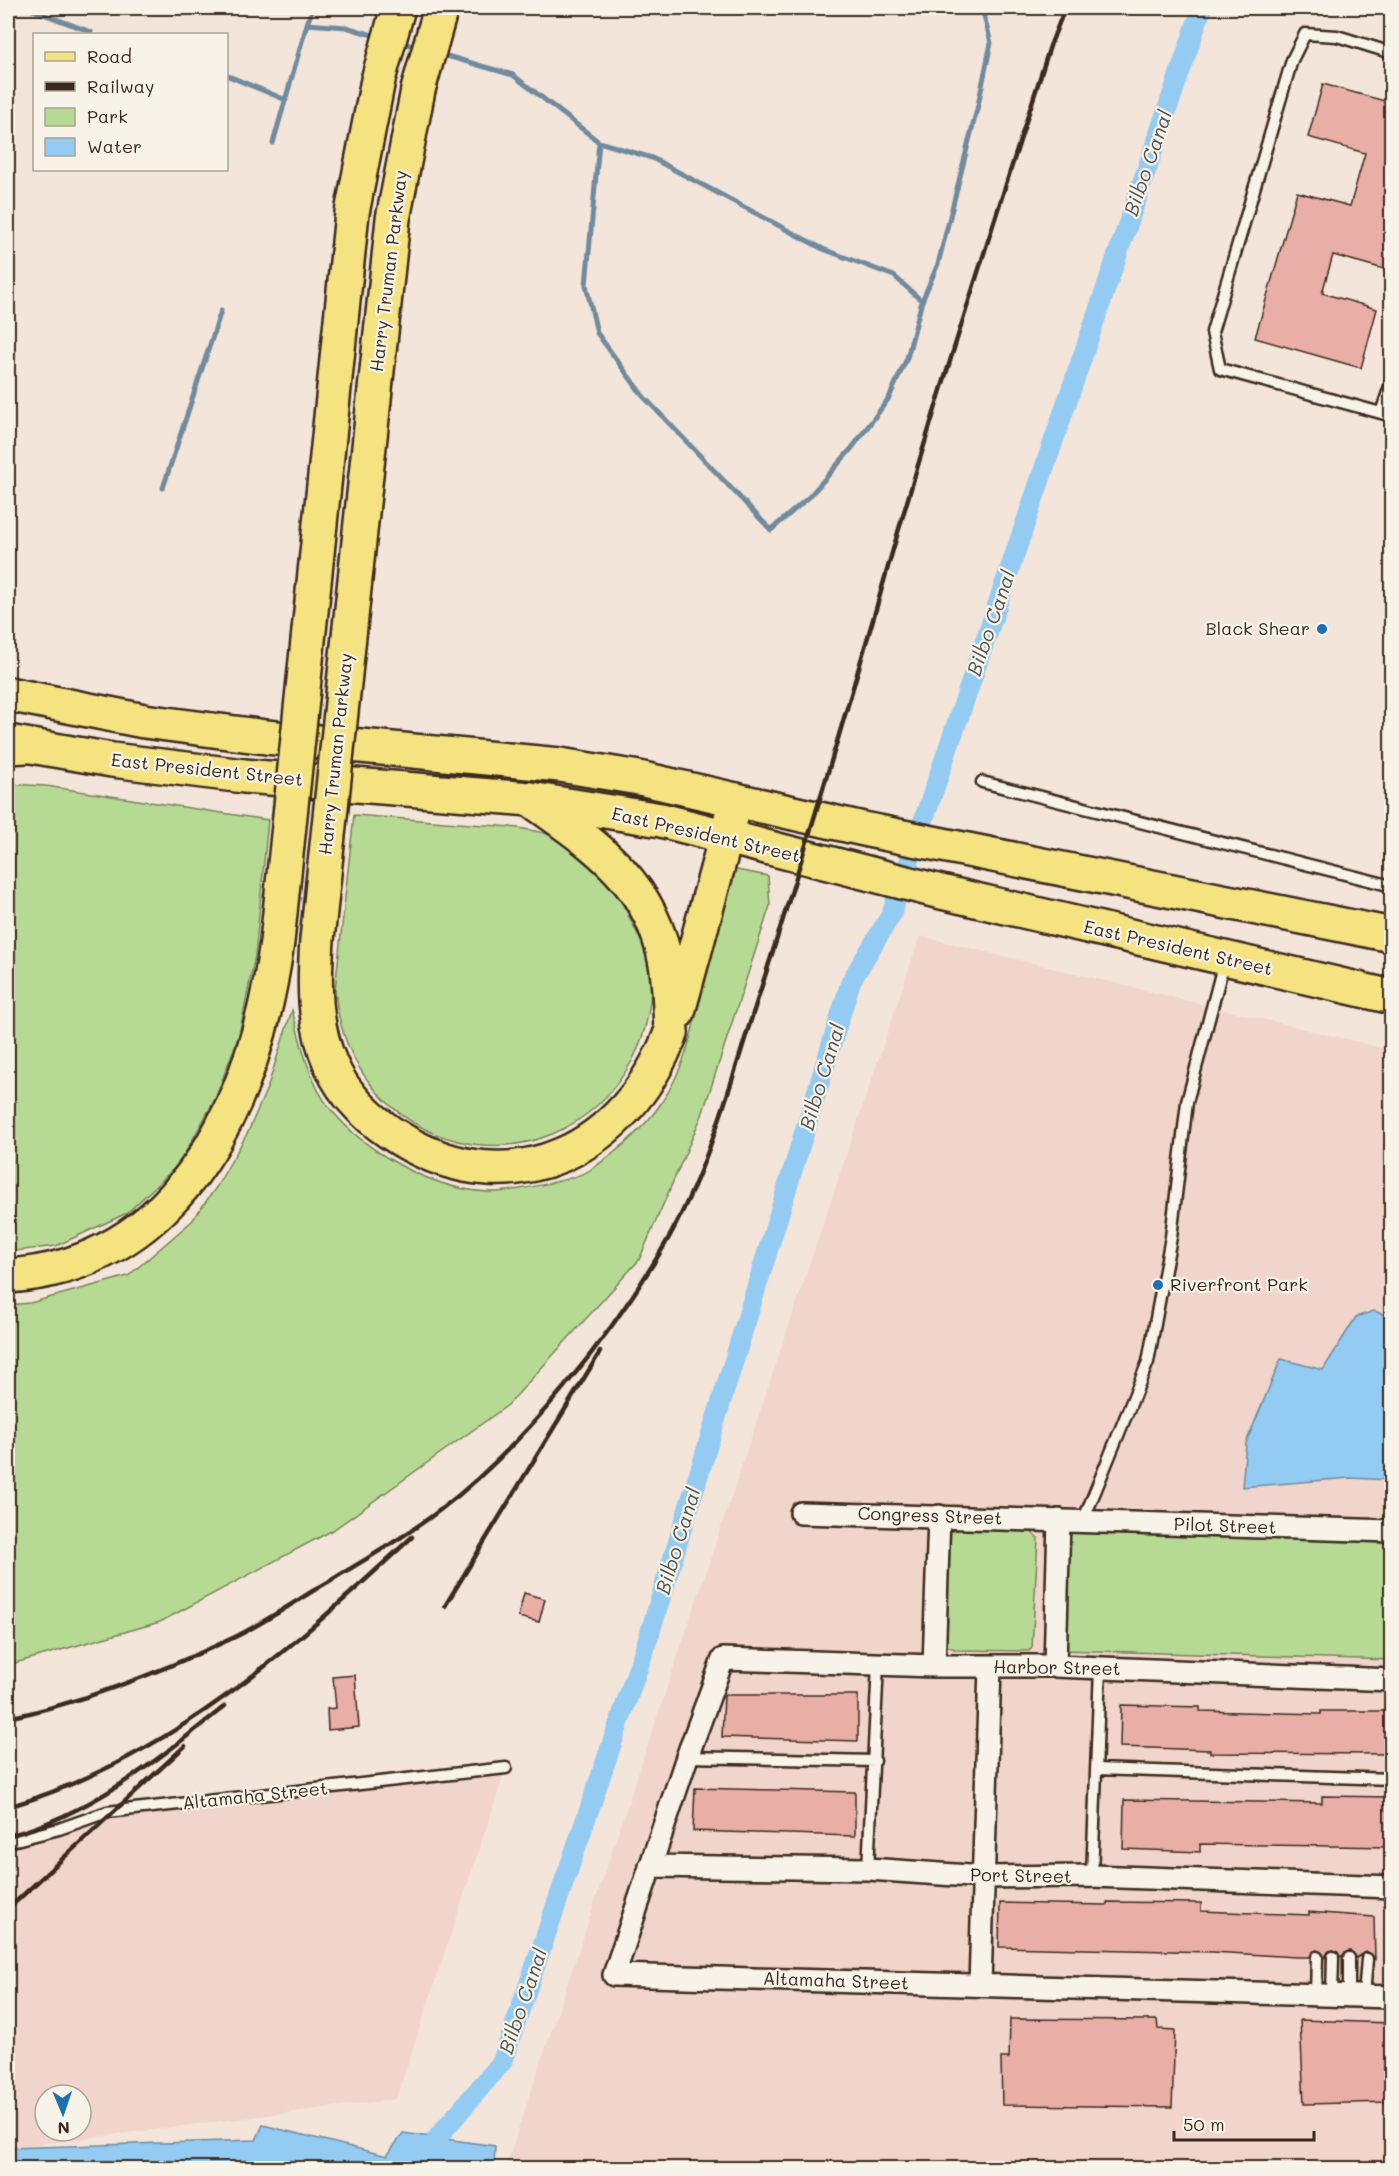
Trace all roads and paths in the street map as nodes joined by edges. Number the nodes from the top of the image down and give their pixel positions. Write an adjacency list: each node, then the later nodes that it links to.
1 (398, 8): 17 (main road, bridge)
2 (441, 8): 16 (main road, Harry Truman Parkway, bridge)
3 (1392, 53): 5 (lane)
4 (1392, 380): 5 (lane)
5 (1386, 414)
6 (8, 694): 10 (main road)
7 (14, 745): 9 (main road, East President Street)
8 (982, 782): 12 (lane)
9 (530, 800): 11 (main road, East President Street); 16 (main road)
10 (736, 800): 11 (main road, Harry Truman Parkway); 13 (main road)
11 (725, 837): 14 (main road, East President Street); 16 (main road, Harry Truman Parkway)
12 (1392, 886)
13 (1392, 935)
14 (1224, 958): 15 (main road, East President Street); 21 (lane)
15 (1392, 998)
16 (671, 1033)
17 (8, 1276)
18 (801, 1513): 19 (street, Congress Street)
19 (939, 1516): 20 (street, Congress Street); 25 (street)
20 (1059, 1520): 21 (street, Pilot Street); 26 (street)
21 (1083, 1521): 22 (street, Pilot Street)
22 (1392, 1531)
23 (723, 1659): 24 (street, Harbor Street); 30 (street, Altamaha Street)
24 (878, 1664): 25 (street, Harbor Street); 31 (lane)
25 (934, 1666): 27 (street, Harbor Street)
26 (1054, 1666): 27 (street, Harbor Street); 28 (street, Harbor Street)
27 (990, 1667): 39 (street)
28 (1100, 1668): 29 (street, Harbor Street); 33 (lane)
29 (1392, 1680)
30 (687, 1756): 31 (lane); 36 (street, Altamaha Street)
31 (875, 1761): 37 (lane)
32 (506, 1768): 35 (lane, Altamaha Street)
33 (1096, 1769): 34 (lane); 38 (lane)
34 (1392, 1779)
35 (8, 1842)
36 (650, 1866): 37 (street, Port Street); 45 (street, Altamaha Street)
37 (868, 1869): 39 (street, Port Street)
38 (1092, 1876): 39 (street, Port Street); 40 (street, Port Street)
39 (984, 1877): 45 (street)
40 (1392, 1887)
41 (1317, 1957): 46 (lane)
42 (1333, 1957): 46 (lane)
43 (1349, 1958): 46 (lane)
44 (1367, 1959): 46 (lane)
45 (980, 1985): 46 (street, Altamaha Street)
46 (1340, 1995): 47 (street, Altamaha Street)
47 (1392, 1996)

